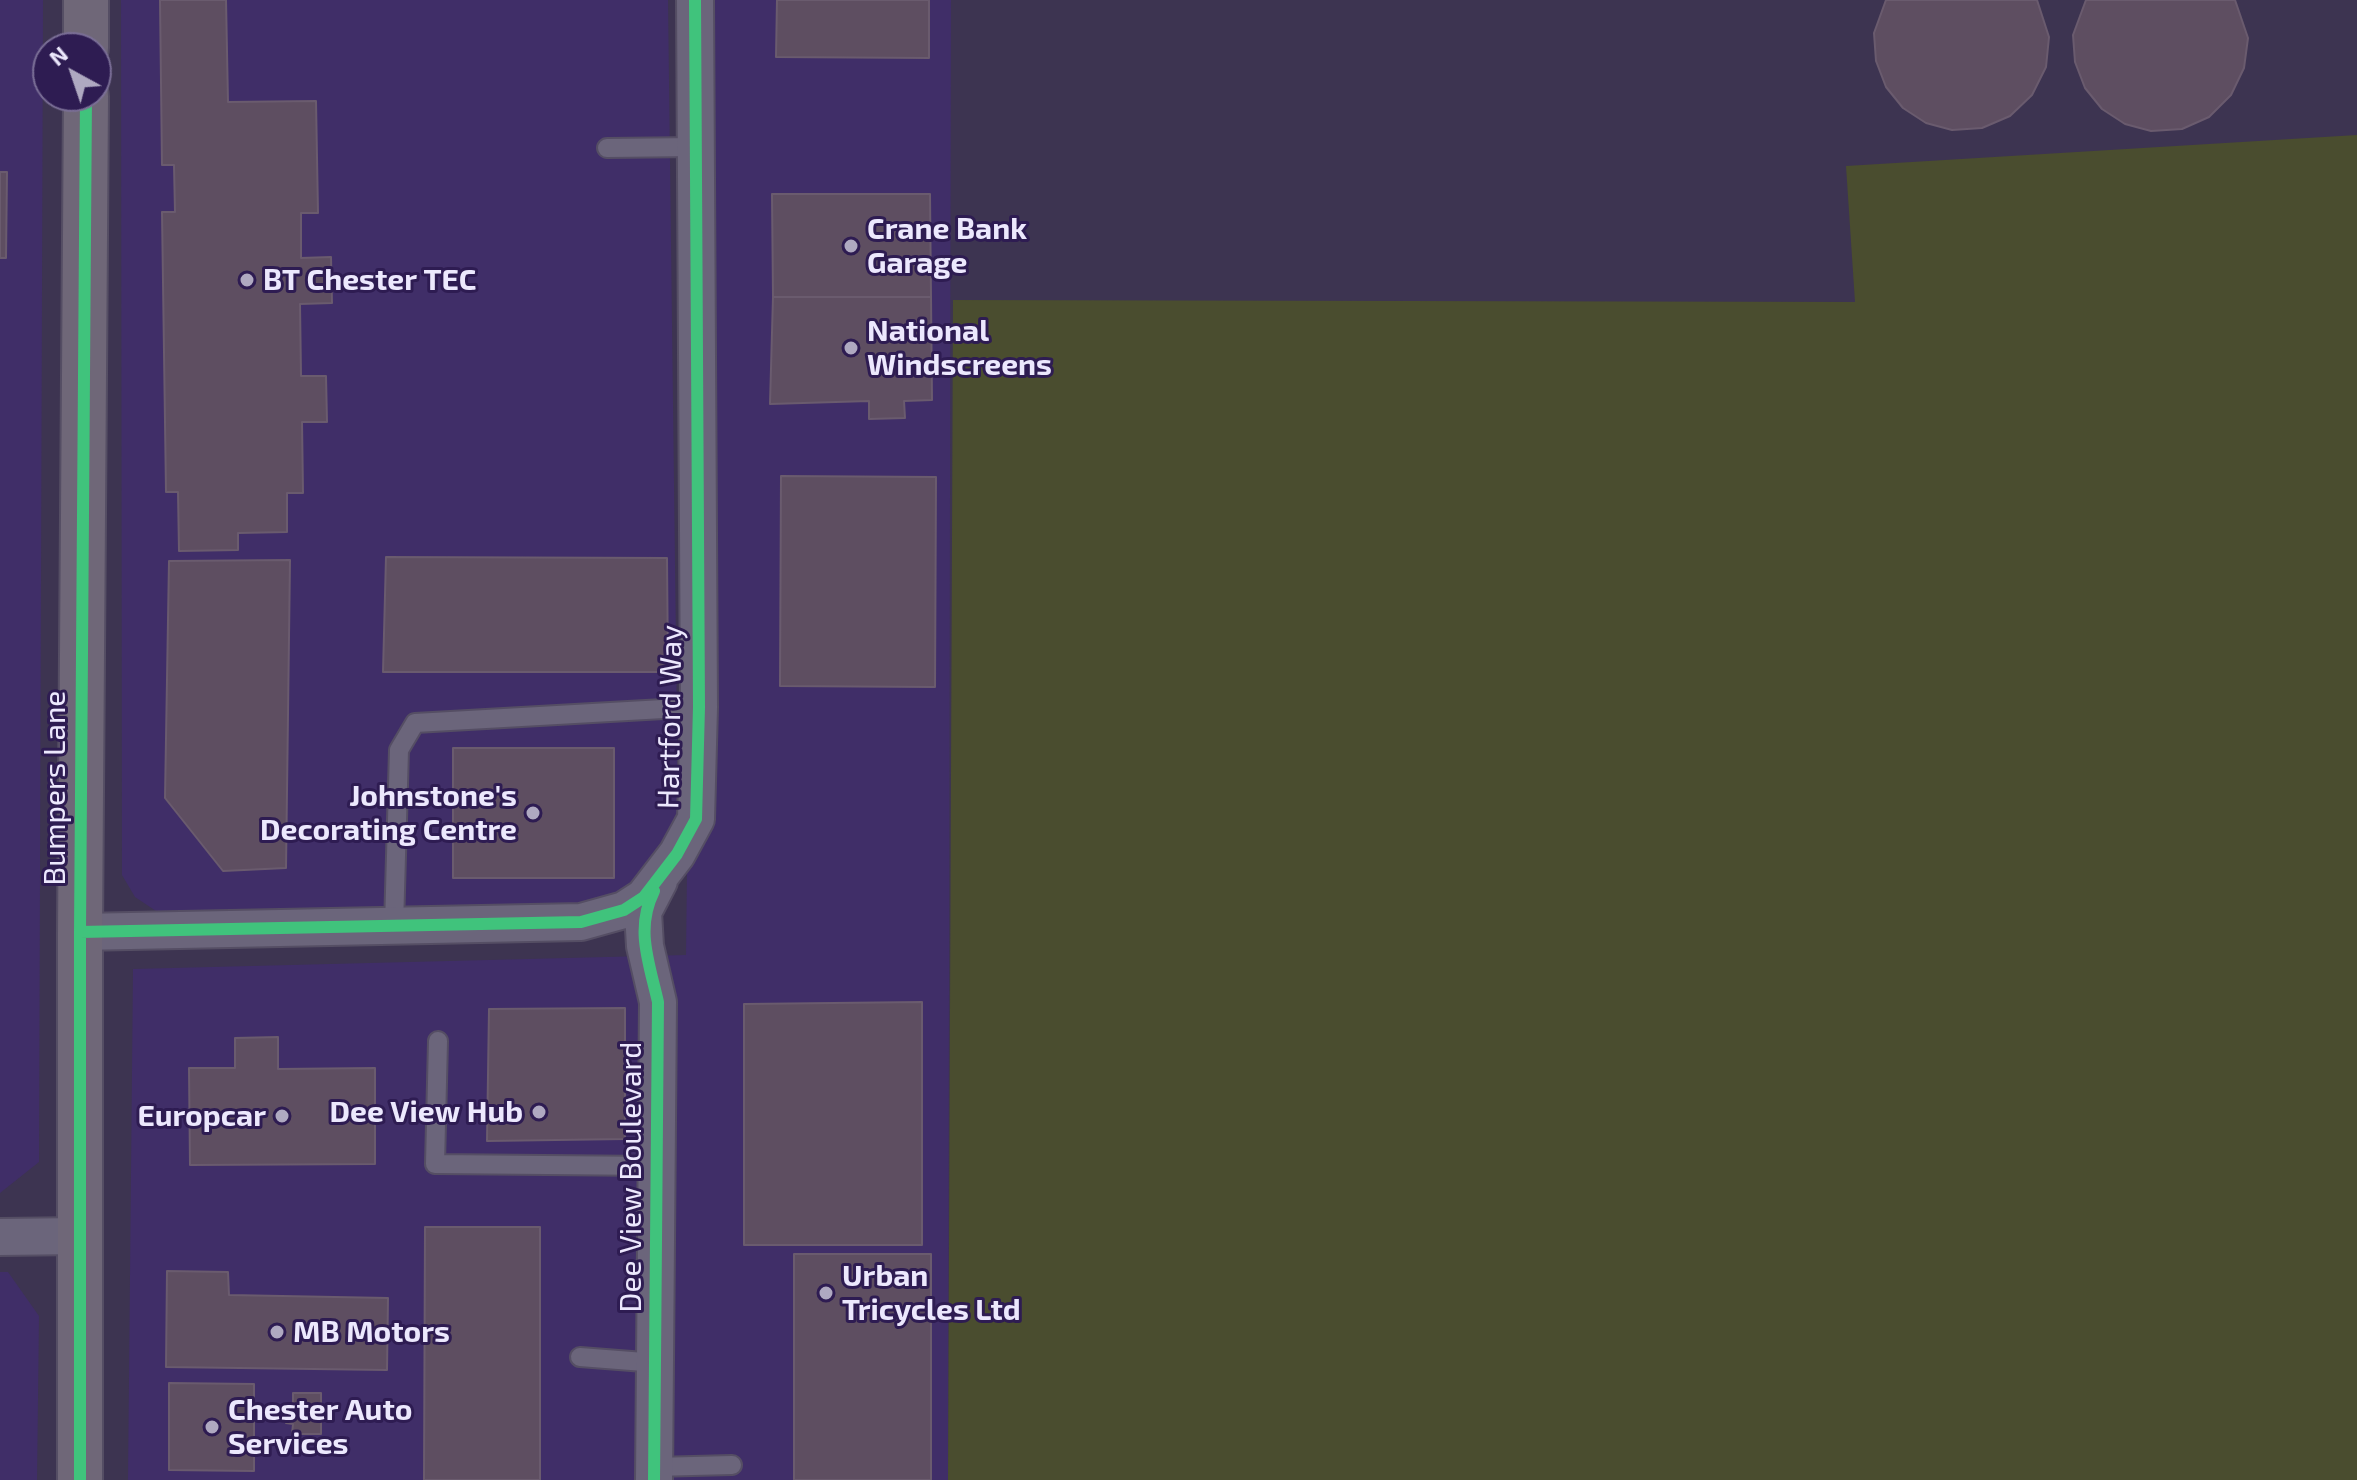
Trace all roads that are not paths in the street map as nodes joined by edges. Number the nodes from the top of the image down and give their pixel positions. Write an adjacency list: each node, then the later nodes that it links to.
1 (86, 0): 3 (street)
2 (695, 0): 5 (street, Hartford Way)
3 (86, 32)
4 (86, 112): 10 (street, Bumpers Lane)
5 (696, 147): 6 (lane); 7 (street, Hartford Way)
6 (607, 148)
7 (699, 707): 8 (street, Hartford Way); 9 (lane)
8 (659, 880): 9 (street, Hartford Way); 12 (street, Dee View Boulevard)
9 (394, 926): 10 (street, Hartford Way)
10 (80, 932): 13 (street, Bumpers Lane)
11 (438, 1041): 12 (lane)
12 (656, 1166): 16 (street, Dee View Boulevard)
13 (81, 1236): 14 (street); 19 (street, Bumpers Lane)
14 (0, 1237)
15 (580, 1357): 16 (lane)
16 (657, 1363): 18 (street, Dee View Boulevard)
17 (732, 1465): 18 (lane)
18 (654, 1474)
19 (80, 1480)

